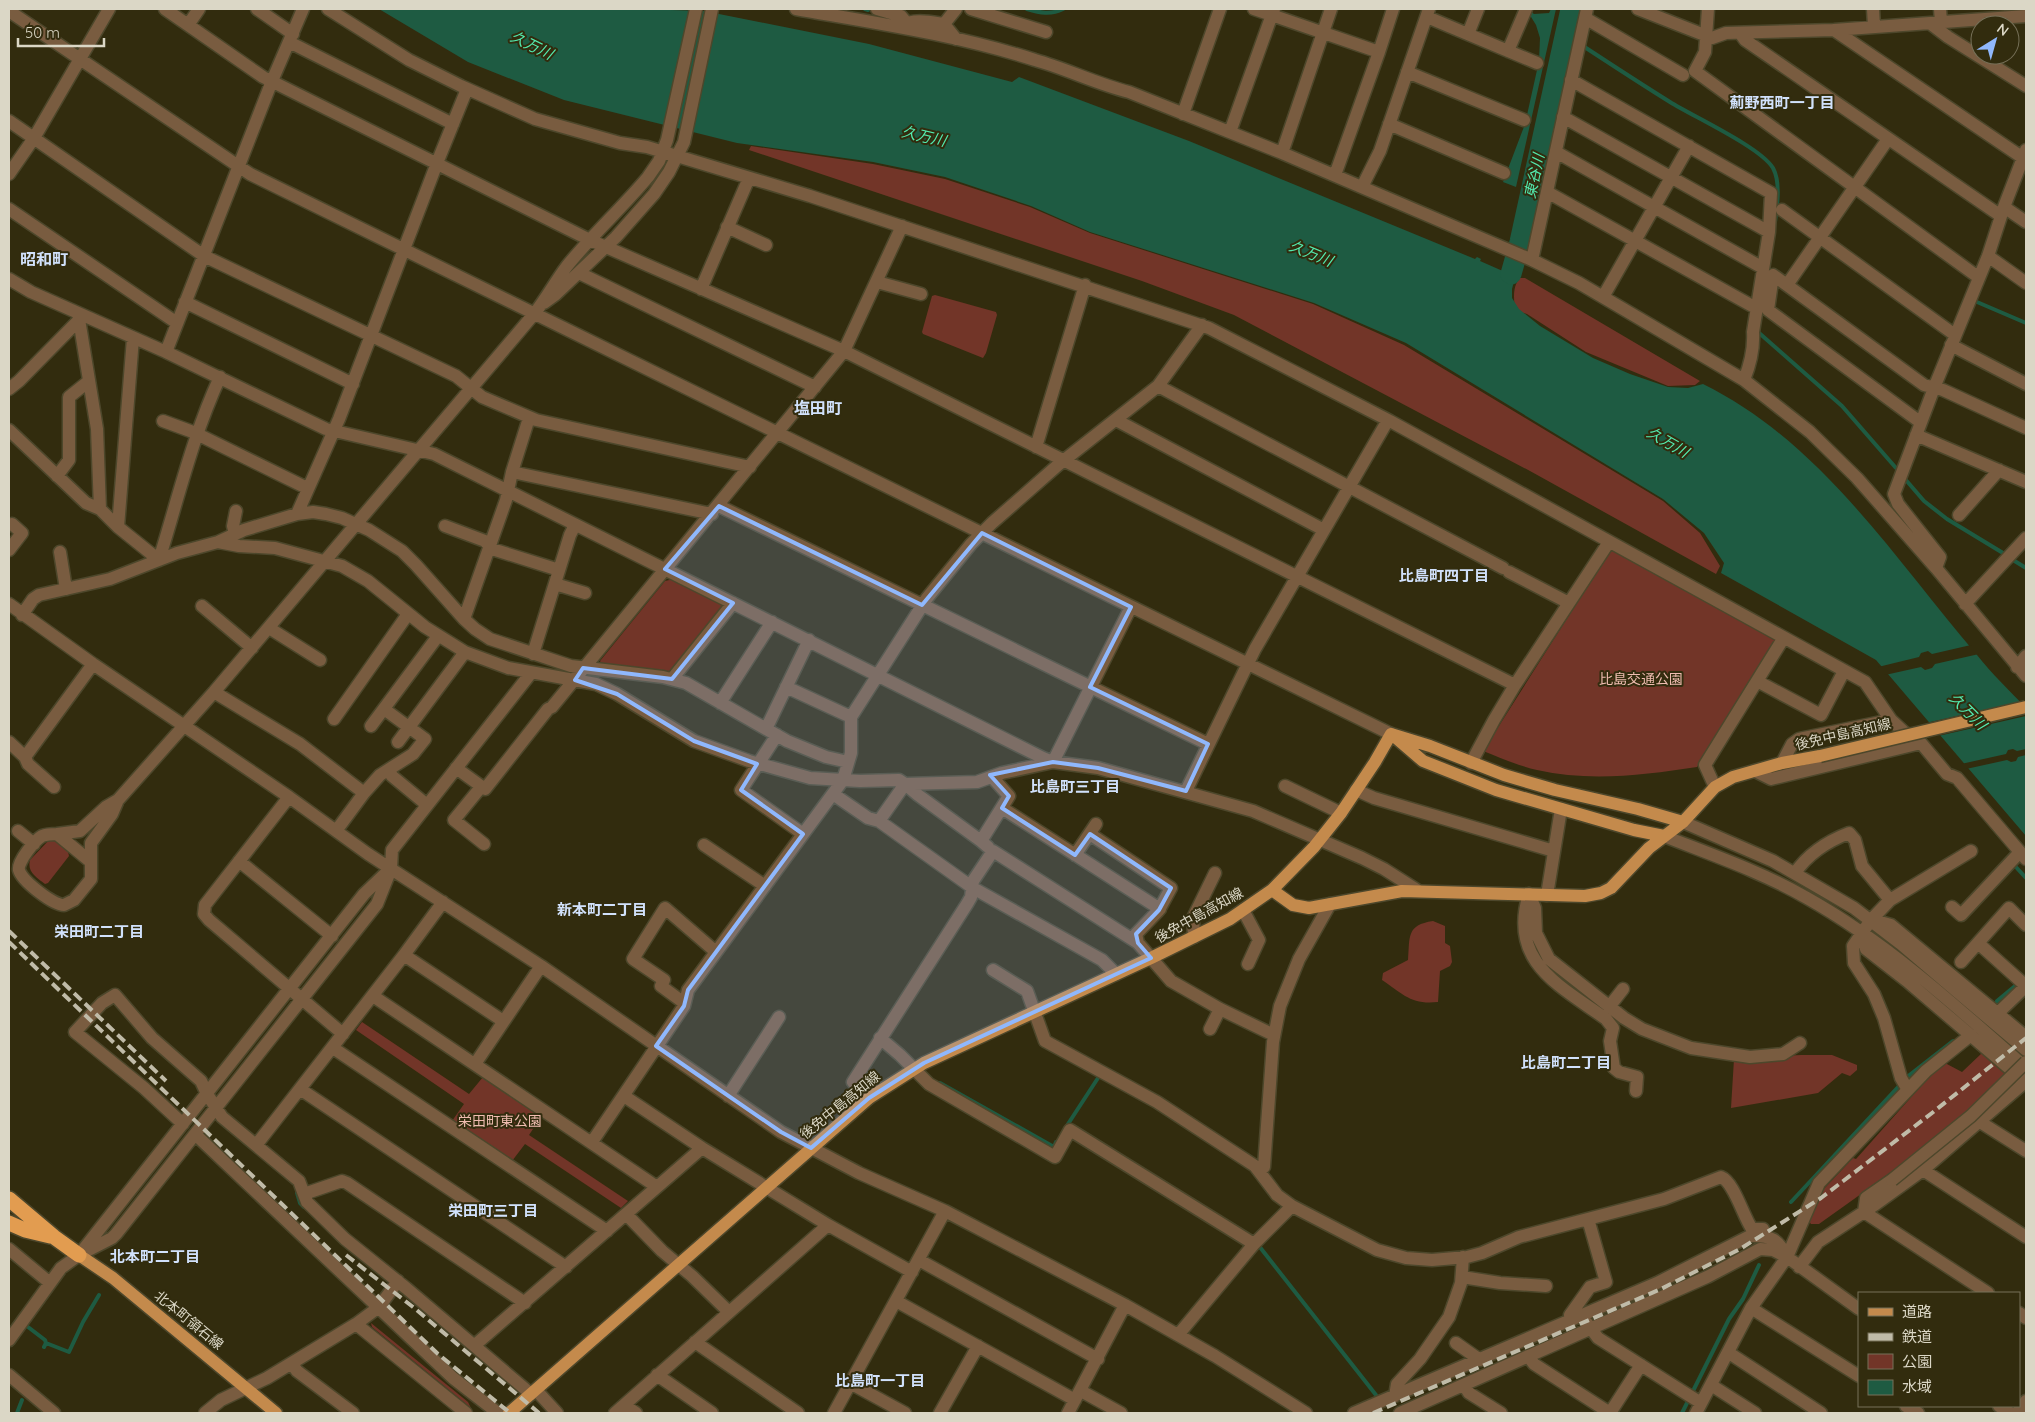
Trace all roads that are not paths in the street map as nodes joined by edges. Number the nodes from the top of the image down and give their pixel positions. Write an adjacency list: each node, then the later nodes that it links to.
1 (109, 9): 43 (street)
2 (165, 9): 30 (street)
3 (199, 9): 30 (street)
4 (257, 9): 39 (street)
5 (303, 9): 39 (street)
6 (328, 9): 50 (street)
7 (696, 9): 60 (street)
8 (796, 9): 31 (street)
9 (877, 9): 31 (street)
10 (956, 9): 29 (street)
11 (971, 9): 34 (street)
12 (1220, 9): 51 (street)
13 (1254, 9): 24 (street)
14 (1331, 9): 35 (street)
15 (1394, 9): 42 (street)
16 (1478, 9): 37 (street)
17 (1638, 9): 38 (street)
18 (1708, 9): 38 (street)
19 (1873, 9): 32 (street)
20 (1940, 9): 28 (street)
21 (711, 10): 64 (street)
22 (1526, 10): 41 (street)
23 (9, 11): 43 (street)
24 (1273, 12): 35 (street); 57 (street)
25 (1428, 13): 37 (street); 45 (street)
26 (1586, 13): 46 (street); 47 (street)
27 (2026, 16): 28 (street)
28 (1936, 23): 32 (street); 49 (street)
29 (944, 24): 31 (street); 40 (street)
30 (188, 25): 48 (street)
31 (902, 25): 40 (street)
32 (1874, 26): 33 (street)
33 (1834, 30): 36 (street); 65 (street)
34 (1046, 32)
35 (1323, 32): 42 (street); 62 (street)
36 (1740, 33): 38 (street); 59 (street)
37 (1468, 34): 41 (street)
38 (1705, 36): 74 (street)
39 (291, 38): 48 (street); 55 (street)
40 (956, 39): 51 (street)
41 (1508, 51): 44 (street)
42 (1379, 52): 70 (street)
43 (80, 59): 58 (street); 67 (street)
44 (1537, 63)
45 (1407, 72): 53 (street); 56 (street)
46 (1683, 75)
47 (1572, 80): 52 (street); 61 (street)
48 (272, 81): 66 (street); 67 (street)
49 (2026, 86)
50 (467, 89): 55 (street); 60 (street)
51 (1183, 114): 57 (street)
52 (1563, 117): 63 (street); 71 (street)
53 (1524, 120)
54 (9, 121): 58 (street)
55 (452, 124): 66 (street)
56 (1389, 124): 68 (street); 73 (street)
57 (1230, 132): 62 (street)
58 (34, 138): 69 (street); 90 (street)
59 (1888, 139): 74 (street); 79 (street)
60 (665, 146): 64 (street); 85 (street)
61 (1689, 146): 71 (street); 83 (street)
62 (1282, 152): 70 (street)
63 (1556, 152): 75 (street); 76 (street)
64 (677, 156): 72 (street); 88 (street)
65 (2025, 156): 79 (street)
66 (437, 163): 85 (street); 89 (street)
67 (239, 168): 89 (street); 90 (street)
68 (1504, 173)
69 (9, 174)
70 (1336, 175): 73 (street)
71 (1671, 177): 76 (street); 83 (street)
72 (749, 178): 81 (street); 82 (street)
73 (1362, 187): 92 (street)
74 (1855, 187): 84 (street); 95 (street)
75 (1548, 192): 86 (street); 92 (street)
76 (1654, 207): 86 (street); 93 (street)
77 (9, 209): 108 (street)
78 (1782, 210): 84 (street)
79 (2002, 212): 80 (street); 91 (street)
80 (2026, 222)
81 (902, 226): 97 (street); 100 (street)
82 (728, 227): 87 (street); 101 (street)
83 (1769, 232): 93 (street)
84 (1820, 236): 99 (street); 112 (street)
85 (590, 240): 88 (street); 106 (street)
86 (1634, 241): 103 (street); 105 (street)
87 (766, 245)
88 (606, 247): 94 (street); 101 (street)
89 (405, 250): 106 (street); 110 (street)
90 (204, 256): 104 (street); 110 (street)
91 (1988, 256): 95 (street); 98 (street)
92 (1528, 258): 103 (street)
93 (1763, 268): 105 (street)
94 (579, 273): 106 (street); 121 (street)
95 (1978, 277): 112 (street)
96 (9, 279): 107 (street)
97 (877, 282): 102 (street); 113 (street)
98 (2026, 282)
99 (1787, 284): 123 (street); 129 (street)
100 (1084, 285): 109 (street); 135 (street)
101 (701, 289): 113 (street)
102 (921, 294)
103 (1603, 297): 116 (street)
104 (185, 302): 108 (street); 118 (street)
105 (1756, 308): 116 (street)
106 (538, 309): 122 (street); 133 (street)
107 (78, 317): 111 (street); 117 (street); 124 (street)
108 (177, 323): 114 (street)
109 (1202, 325): 120 (street); 127 (street)
110 (370, 336): 118 (street); 122 (street)
111 (133, 338): 114 (street); 155 (street)
112 (1953, 340): 119 (street); 123 (street)
113 (844, 351): 121 (street); 135 (street)
114 (166, 352): 115 (street)
115 (220, 377): 132 (street); 134 (street)
116 (1744, 380): 167 (street)
117 (89, 381): 141 (street); 146 (street)
118 (353, 384): 132 (street)
119 (2026, 384)
120 (1158, 386): 126 (street); 143 (street)
121 (815, 387): 133 (street)
122 (471, 388): 125 (street); 136 (street)
123 (1934, 388): 129 (street); 130 (street)
124 (9, 389)
125 (529, 418): 138 (street); 140 (street)
126 (1116, 420): 137 (street); 156 (street)
127 (1388, 420): 143 (street); 161 (street)
128 (163, 421): 134 (street)
129 (1918, 428): 139 (street); 167 (street)
130 (2026, 428)
131 (9, 430): 141 (street)
132 (334, 431): 136 (street); 144 (street)
133 (778, 433): 138 (street); 157 (street)
134 (197, 434): 144 (street); 165 (street)
135 (1036, 447): 137 (street)
136 (420, 449): 145 (street); 152 (street)
137 (1065, 461): 157 (street); 170 (street)
138 (750, 467): 147 (street)
139 (1999, 470): 142 (street); 150 (street)
140 (512, 472): 145 (street); 147 (street)
141 (57, 476): 146 (street)
142 (2026, 482)
143 (1350, 487): 156 (street); 175 (street)
144 (307, 488): 149 (street)
145 (507, 490): 153 (street); 162 (street)
146 (100, 509): 155 (street)
147 (715, 510): 168 (street); 178 (street)
148 (236, 511): 158 (street)
149 (297, 514): 152 (street); 158 (street)
150 (1959, 515)
151 (12, 524): 163 (street)
152 (356, 524): 166 (street); 183 (street)
153 (575, 525): 168 (street); 169 (street)
154 (445, 526): 162 (street)
155 (118, 527): 165 (street)
156 (1324, 530): 170 (street)
157 (982, 533): 178 (street); 180 (street)
158 (235, 534): 160 (street)
159 (2026, 538): 177 (street)
160 (218, 542): 165 (street); 166 (street)
161 (1609, 542): 175 (street); 187 (street)
162 (490, 545): 169 (street); 183 (street)
163 (9, 550)
164 (60, 552): 172 (street)
165 (159, 560): 172 (street)
166 (325, 561): 182 (street); 185 (street)
167 (1936, 568): 177 (street)
168 (665, 569): 174 (street); 197 (street)
169 (559, 570): 171 (street)
170 (1296, 576): 195 (street); 205 (street)
171 (555, 584): 173 (street); 191 (street)
172 (66, 589): 181 (street)
173 (585, 593)
174 (733, 603): 184 (street); 202 (street)
175 (1569, 603): 205 (street)
176 (9, 604): 181 (street)
177 (1966, 604): 196 (street)
178 (922, 605): 200 (street); 207 (street)
179 (202, 606): 189 (street)
180 (1131, 607): 195 (street); 207 (street)
181 (22, 614): 194 (street)
182 (408, 614): 186 (street); 213 (street)
183 (464, 619): 191 (street)
184 (772, 622): 188 (street); 209 (street)
185 (269, 628): 189 (street); 193 (street)
186 (438, 636): 190 (street); 211 (street)
187 (1783, 639): 198 (street); 204 (street)
188 (809, 640): 200 (street); 206 (street)
189 (252, 648): 208 (street)
190 (465, 652): 199 (street); 217 (street)
191 (533, 654): 197 (street)
192 (2026, 656): 196 (street)
193 (320, 660)
194 (93, 664): 216 (street); 224 (street)
195 (1247, 664): 219 (street); 223 (street)
196 (2017, 666): 201 (street)
197 (583, 668): 202 (street); 203 (street)
198 (1844, 671): 204 (street); 214 (street)
199 (531, 673): 203 (street); 230 (street)
200 (877, 674): 212 (street); 226 (street)
201 (2026, 676)
202 (672, 679): 209 (street)
203 (574, 680): 229 (street); 238 (street)
204 (1757, 681): 239 (street)
205 (1515, 686): 227 (street)
206 (786, 687): 212 (street); 218 (street)
207 (1090, 687): 223 (street); 226 (street)
208 (214, 692): 216 (street); 242 (street)
209 (720, 702): 218 (street)
210 (2026, 707): 228 (main road, 後免中島高知線, bridge)
211 (384, 709): 215 (street); 217 (street)
212 (851, 717): 225 (street)
213 (334, 719)
214 (1891, 720): 222 (street); 228 (street)
215 (371, 726)
216 (185, 727): 244 (street); 245 (street)
217 (409, 727): 221 (street); 231 (street)
218 (771, 732): 225 (street); 229 (street)
219 (1392, 734): 227 (main road); 240 (main road, 後免中島高知線); 248 (main road)
220 (9, 742): 224 (street)
221 (398, 742)
222 (1921, 743): 232 (street); 266 (street)
223 (1208, 744): 241 (street)
224 (25, 757): 237 (street)
225 (848, 762): 234 (street)
226 (1053, 762): 233 (street); 241 (street)
227 (1471, 763): 251 (main road)
228 (1782, 763): 232 (main road, 後免中島高知線)
229 (757, 764): 234 (street); 255 (street)
230 (456, 768): 238 (street); 246 (street)
231 (389, 770): 242 (street); 246 (street)
232 (1754, 771): 239 (main road, 後免中島高知線)
233 (992, 777): 235 (street); 247 (street)
234 (843, 780): 235 (street); 243 (street)
235 (905, 784): 250 (street); 258 (street)
236 (1285, 786): 249 (street)
237 (54, 787)
238 (481, 787): 260 (street)
239 (1715, 787): 251 (main road, 後免中島高知線)
240 (1356, 790): 249 (main road, 後免中島高知線); 263 (street)
241 (1186, 791): 257 (street)
242 (364, 793): 253 (street)
243 (833, 794): 250 (street); 255 (street)
244 (289, 797): 253 (street); 267 (street)
245 (118, 800): 254 (street); 268 (street)
246 (427, 805): 269 (street)
247 (1002, 808): 258 (street); 265 (street)
248 (1561, 809): 256 (main road); 263 (street)
249 (1341, 813): 257 (main road, 後免中島高知線)
250 (879, 821): 273 (street)
251 (1683, 822): 256 (main road, 後免中島高知線); 271 (street)
252 (18, 831): 259 (street)
253 (336, 831): 269 (street)
254 (57, 834): 259 (street); 268 (street)
255 (803, 834): 272 (street)
256 (1664, 836): 277 (main road, 後免中島高知線); 286 (street)
257 (1320, 840): 274 (main road, 後免中島高知線); 275 (street)
258 (981, 841): 262 (street)
259 (34, 844): 268 (street)
260 (484, 844)
261 (704, 844): 272 (street)
262 (993, 850): 273 (street); 289 (street)
263 (1554, 851): 277 (street)
264 (1972, 851): 278 (street)
265 (1075, 855): 282 (street); 282 (street)
266 (2023, 855): 281 (street)
267 (239, 861): 287 (street); 301 (street)
268 (91, 862)
269 (391, 869): 279 (street); 287 (street); 304 (street)
270 (1215, 872): 288 (street)
271 (1795, 873): 278 (street); 284 (street)
272 (765, 886): 291 (street)
273 (973, 888): 298 (street); 316 (street)
274 (1272, 890): 280 (main road, 後免中島高知線); 283 (main road, 後免中島高知線)
275 (1417, 890): 276 (main road, 後免中島高知線); 280 (main road, 後免中島高知線)
276 (1529, 894): 277 (main road, 後免中島高知線); 305 (street); 328 (street)
277 (1547, 895)
278 (1890, 900): 284 (street)
279 (443, 902): 292 (street); 296 (street)
280 (1330, 904): 314 (street)
281 (1952, 907)
282 (1160, 908): 289 (street)
283 (1243, 910): 288 (main road, 後免中島高知線); 295 (street)
284 (1871, 920): 286 (street); 308 (street); 320 (street)
285 (2026, 924): 290 (street)
286 (1861, 932): 313 (street); 323 (street); 327 (street)
287 (332, 936): 301 (street)
288 (1194, 937): 293 (main road, 後免中島高知線)
289 (1138, 943): 293 (street)
290 (1978, 943): 294 (street); 299 (street)
291 (716, 952): 303 (street); 303 (street)
292 (404, 955): 302 (street); 310 (street)
293 (1150, 958): 298 (main road, 後免中島高知線); 306 (street)
294 (1961, 962)
295 (1248, 964)
296 (541, 966): 310 (street); 318 (street)
297 (993, 970): 307 (street)
298 (1116, 974): 307 (main road, 後免中島高知線)
299 (2026, 986): 308 (street)
300 (1623, 989): 305 (street)
301 (289, 990): 304 (street); 329 (street)
302 (373, 996): 312 (street); 322 (street)
303 (686, 998): 318 (street)
304 (301, 1000): 312 (street); 333 (street)
305 (1609, 1007): 317 (street)
306 (1220, 1009): 311 (street); 314 (street)
307 (1035, 1012): 324 (main road, 後免中島高知線); 343 (street)
308 (1998, 1013): 315 (street)
309 (779, 1017): 331 (street)
310 (504, 1021): 322 (street)
311 (1210, 1029)
312 (343, 1034): 319 (street)
313 (1971, 1035): 325 (street); 327 (street)
314 (1274, 1036): 343 (street)
315 (2026, 1037)
316 (880, 1038): 324 (street); 332 (street)
317 (1800, 1043)
318 (656, 1046): 330 (street); 331 (street)
319 (333, 1048): 326 (street); 355 (street)
320 (2026, 1050)
321 (2026, 1062): 350 (street, bridge)
322 (475, 1064): 337 (street)
323 (2026, 1068)
324 (913, 1069): 332 (main road, 後免中島高知線); 359 (street)
325 (2026, 1082): 334 (street)
326 (300, 1089): 338 (street); 366 (street)
327 (1908, 1090): 362 (street)
328 (1636, 1091)
329 (207, 1094): 333 (street); 335 (street); 335 (street)
330 (624, 1096): 337 (street); 339 (street)
331 (728, 1096): 340 (street)
332 (869, 1098): 340 (main road, 後免中島高知線)
333 (216, 1109): 336 (street); 338 (street)
334 (1980, 1122): 341 (street); 342 (street)
335 (184, 1124): 361 (street)
336 (196, 1135): 361 (street); 377 (street)
337 (592, 1142): 344 (street)
338 (256, 1144): 346 (street)
339 (702, 1148): 344 (street); 345 (street)
340 (811, 1148): 345 (main road, 後免中島高知線); 349 (street)
341 (2026, 1151)
342 (1922, 1170): 350 (street); 358 (street)
343 (1259, 1171): 348 (street)
344 (657, 1187): 351 (street)
345 (765, 1188): 354 (street); 365 (main road, 後免中島高知線)
346 (304, 1194): 370 (street); 374 (street)
347 (9, 1199): 357 (highway)
348 (1292, 1206): 359 (street); 363 (street)
349 (945, 1211): 364 (street); 376 (street)
350 (1864, 1212): 367 (street); 373 (street)
351 (626, 1214): 355 (street); 365 (street)
352 (1588, 1219): 356 (street); 363 (street); 381 (street)
353 (9, 1223): 357 (highway)
354 (828, 1225): 368 (street); 380 (street)
355 (606, 1231): 366 (street)
356 (1766, 1236): 362 (street); 381 (street)
357 (54, 1237): 361 (highway)
358 (2026, 1237)
359 (1254, 1244): 384 (street)
360 (9, 1249): 371 (street)
361 (79, 1255): 371 (street); 402 (main road, 北本町領石線)
362 (1787, 1257): 367 (street); 378 (street); 383 (street)
363 (1463, 1258): 369 (street)
364 (919, 1260): 368 (street); 392 (street)
365 (678, 1264): 380 (street); 403 (main road, 後免中島高知線)
366 (566, 1267): 374 (street)
367 (1799, 1267): 379 (street)
368 (912, 1272): 375 (street)
369 (1462, 1277): 372 (street); 405 (street)
370 (398, 1281): 377 (street); 388 (street)
371 (50, 1283): 385 (street)
372 (1546, 1286)
373 (1986, 1292)
374 (525, 1302): 388 (street)
375 (896, 1302): 389 (street); 399 (street)
376 (1125, 1305): 384 (street); 392 (street)
377 (380, 1308): 382 (street); 415 (street)
378 (1751, 1308): 390 (street); 398 (street)
379 (1858, 1308)
380 (729, 1312): 386 (street)
381 (1577, 1318): 383 (street); 393 (street)
382 (356, 1324): 394 (street); 414 (street)
383 (1590, 1329): 391 (street); 395 (street)
384 (1178, 1335): 426 (street)
385 (9, 1340)
386 (695, 1342): 397 (street); 420 (street)
387 (1456, 1344): 393 (street)
388 (475, 1345): 403 (street)
389 (978, 1346): 404 (street); 423 (street)
390 (1729, 1353): 401 (street); 432 (street)
391 (1528, 1356): 400 (street); 430 (street)
392 (1098, 1359): 404 (street)
393 (1480, 1360): 405 (street)
394 (292, 1364): 402 (street); 413 (street)
395 (1641, 1365): 407 (street); 430 (street)
396 (9, 1375): 410 (street)
397 (657, 1375): 408 (street); 419 (street)
398 (1858, 1375)
399 (850, 1383): 421 (street); 422 (street)
400 (1464, 1385): 409 (street); 429 (street)
401 (1711, 1385): 407 (street); 431 (street)
402 (248, 1389): 411 (street); 412 (main road, 北本町領石線)
403 (533, 1392): 416 (main road, 後免中島高知線); 417 (street)
404 (1078, 1395): 424 (street); 425 (street)
405 (1395, 1396): 427 (street)
406 (2026, 1401): 433 (street)
407 (1694, 1402)
408 (619, 1409): 418 (street)
409 (1423, 1409): 428 (street)
410 (54, 1413)
411 (205, 1413)
412 (276, 1413)
413 (353, 1413)
414 (466, 1413)
415 (498, 1413)
416 (509, 1413)
417 (557, 1413)
418 (636, 1413)
419 (712, 1413)
420 (798, 1413)
421 (834, 1413)
422 (905, 1413)
423 (940, 1413)
424 (1068, 1413)
425 (1121, 1413)
426 (1306, 1413)
427 (1354, 1413)
428 (1400, 1413)
429 (1501, 1413)
430 (1610, 1413)
431 (1756, 1413)
432 (1821, 1413)
433 (2017, 1413)

